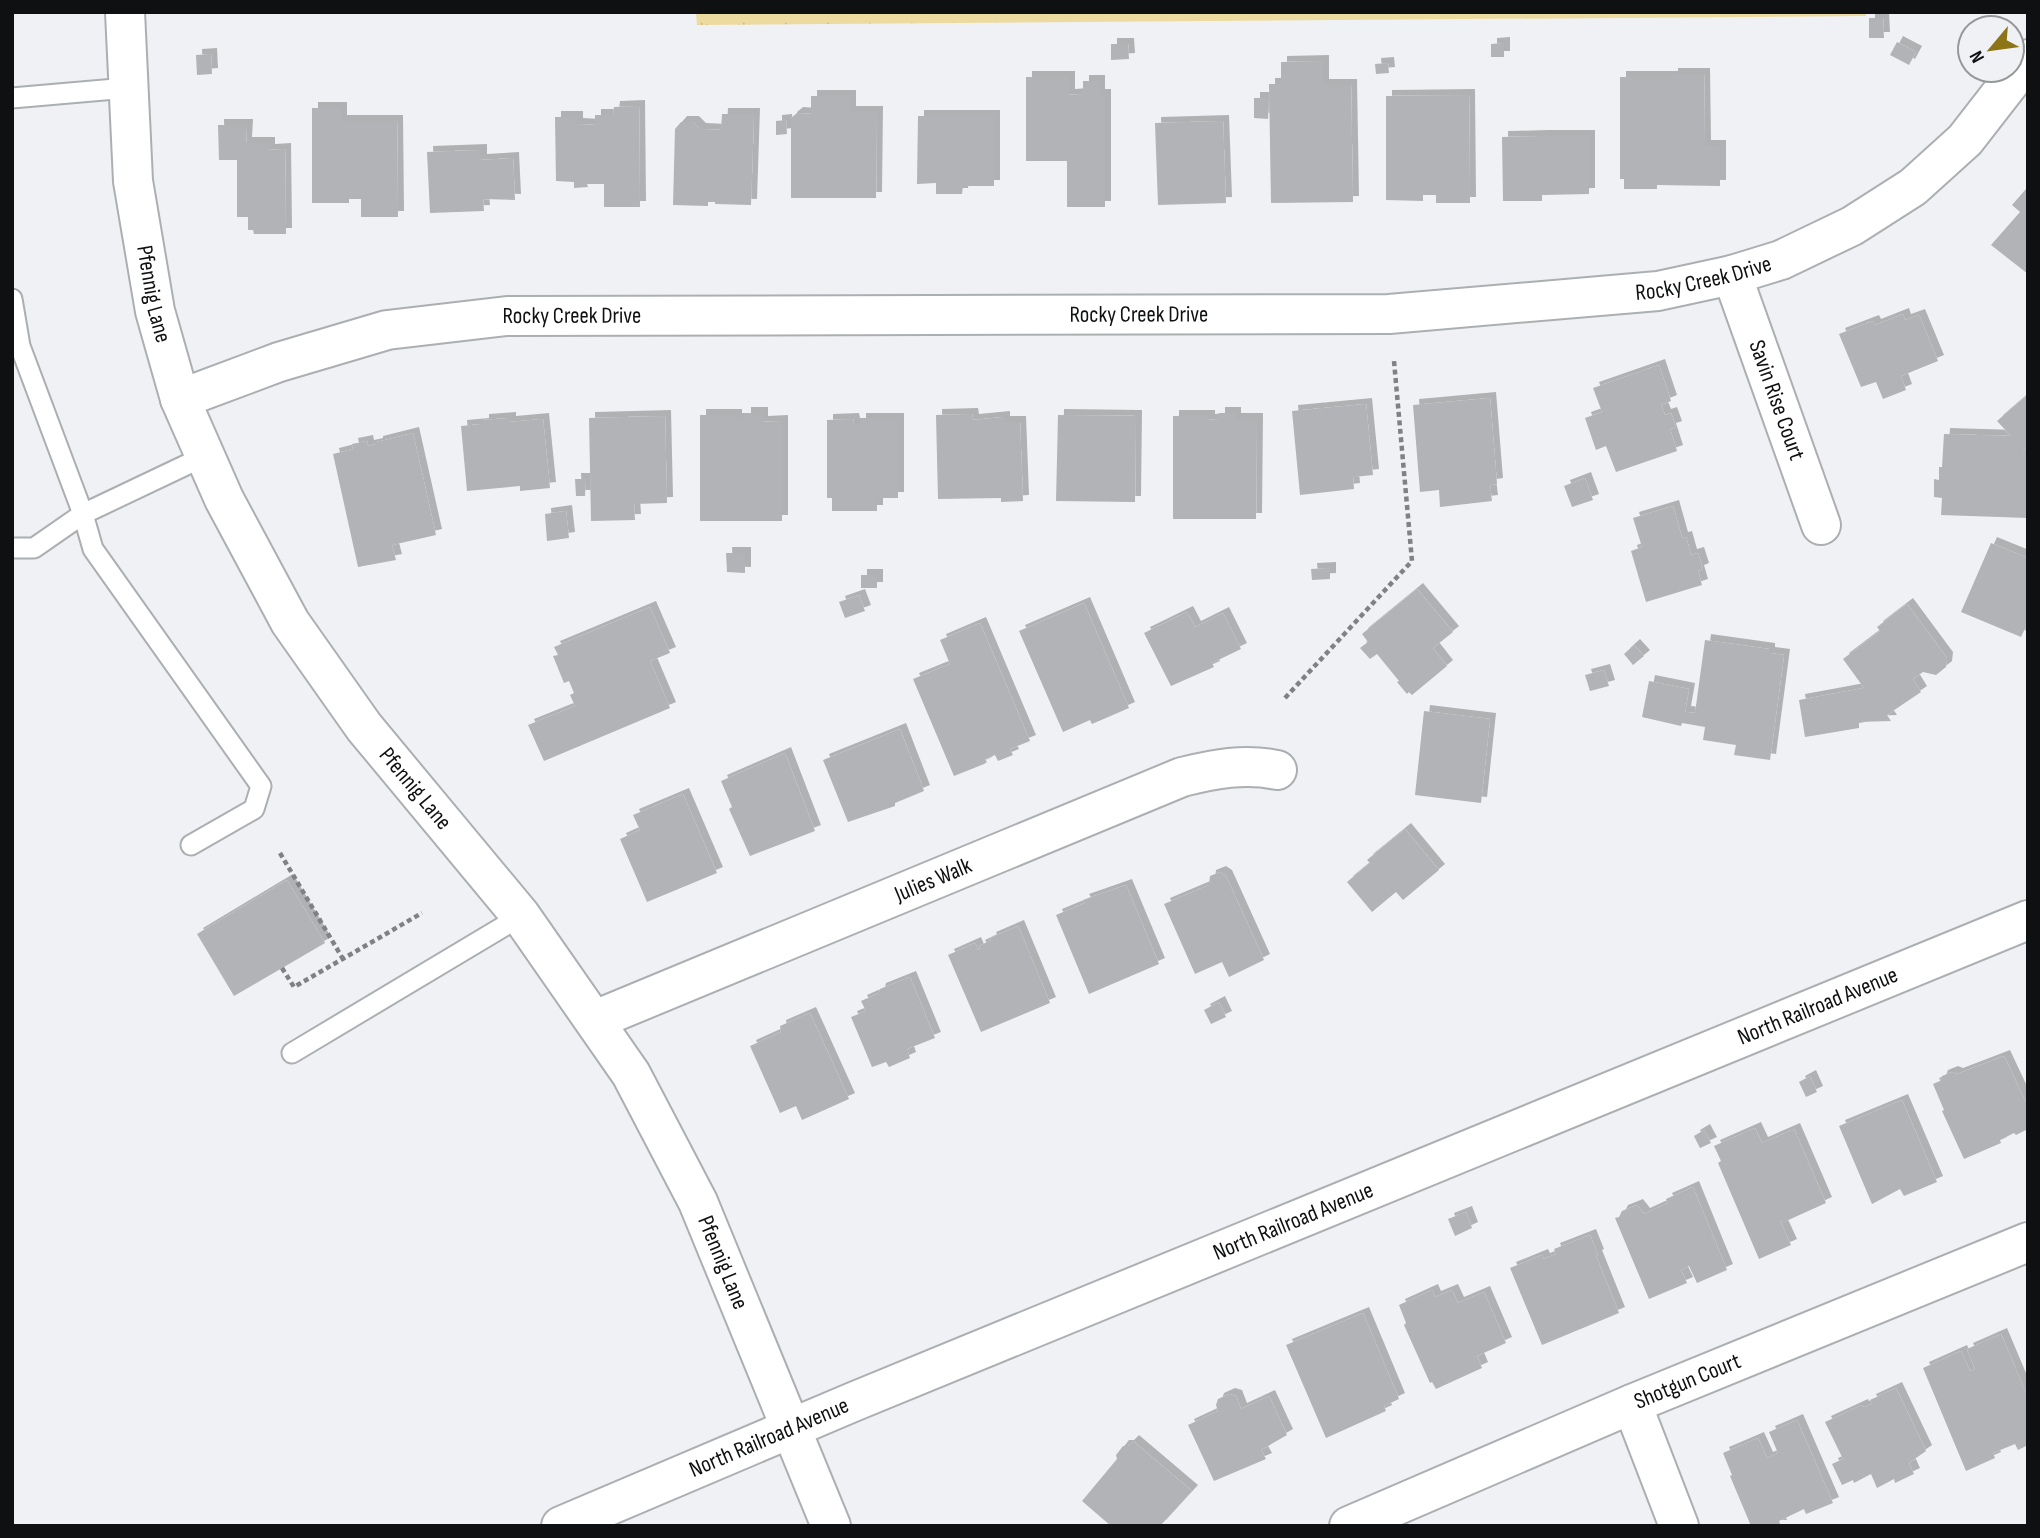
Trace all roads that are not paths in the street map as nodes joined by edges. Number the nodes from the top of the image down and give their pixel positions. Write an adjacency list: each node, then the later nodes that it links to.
1 (125, 12): 3 (street, Pfennig Lane)
2 (2014, 84): 5 (street, Rocky Creek Drive)
3 (127, 88): 4 (lane); 7 (street, Pfennig Lane)
4 (12, 98)
5 (1732, 275): 7 (street, Rocky Creek Drive); 10 (street, Savin Rise Court)
6 (12, 299): 9 (lane)
7 (180, 399): 8 (street, Pfennig Lane)
8 (205, 456): 9 (lane); 14 (street, Pfennig Lane)
9 (83, 514): 11 (lane); 13 (lane)
10 (1821, 525)
11 (12, 548)
12 (1277, 770): 16 (street, Julies Walk)
13 (191, 845)
14 (521, 916): 16 (street, Pfennig Lane); 17 (lane)
15 (2027, 921): 20 (street, North Railroad Avenue)
16 (595, 1020): 20 (street, Pfennig Lane)
17 (292, 1053)
18 (2028, 1241): 19 (street, Shotgun Court)
19 (1632, 1404): 23 (street, Shotgun Court); 24 (street)
20 (790, 1428): 21 (street, North Railroad Avenue); 22 (street, Pfennig Lane)
21 (561, 1526)
22 (831, 1526)
23 (1349, 1526)
24 (1679, 1526)

